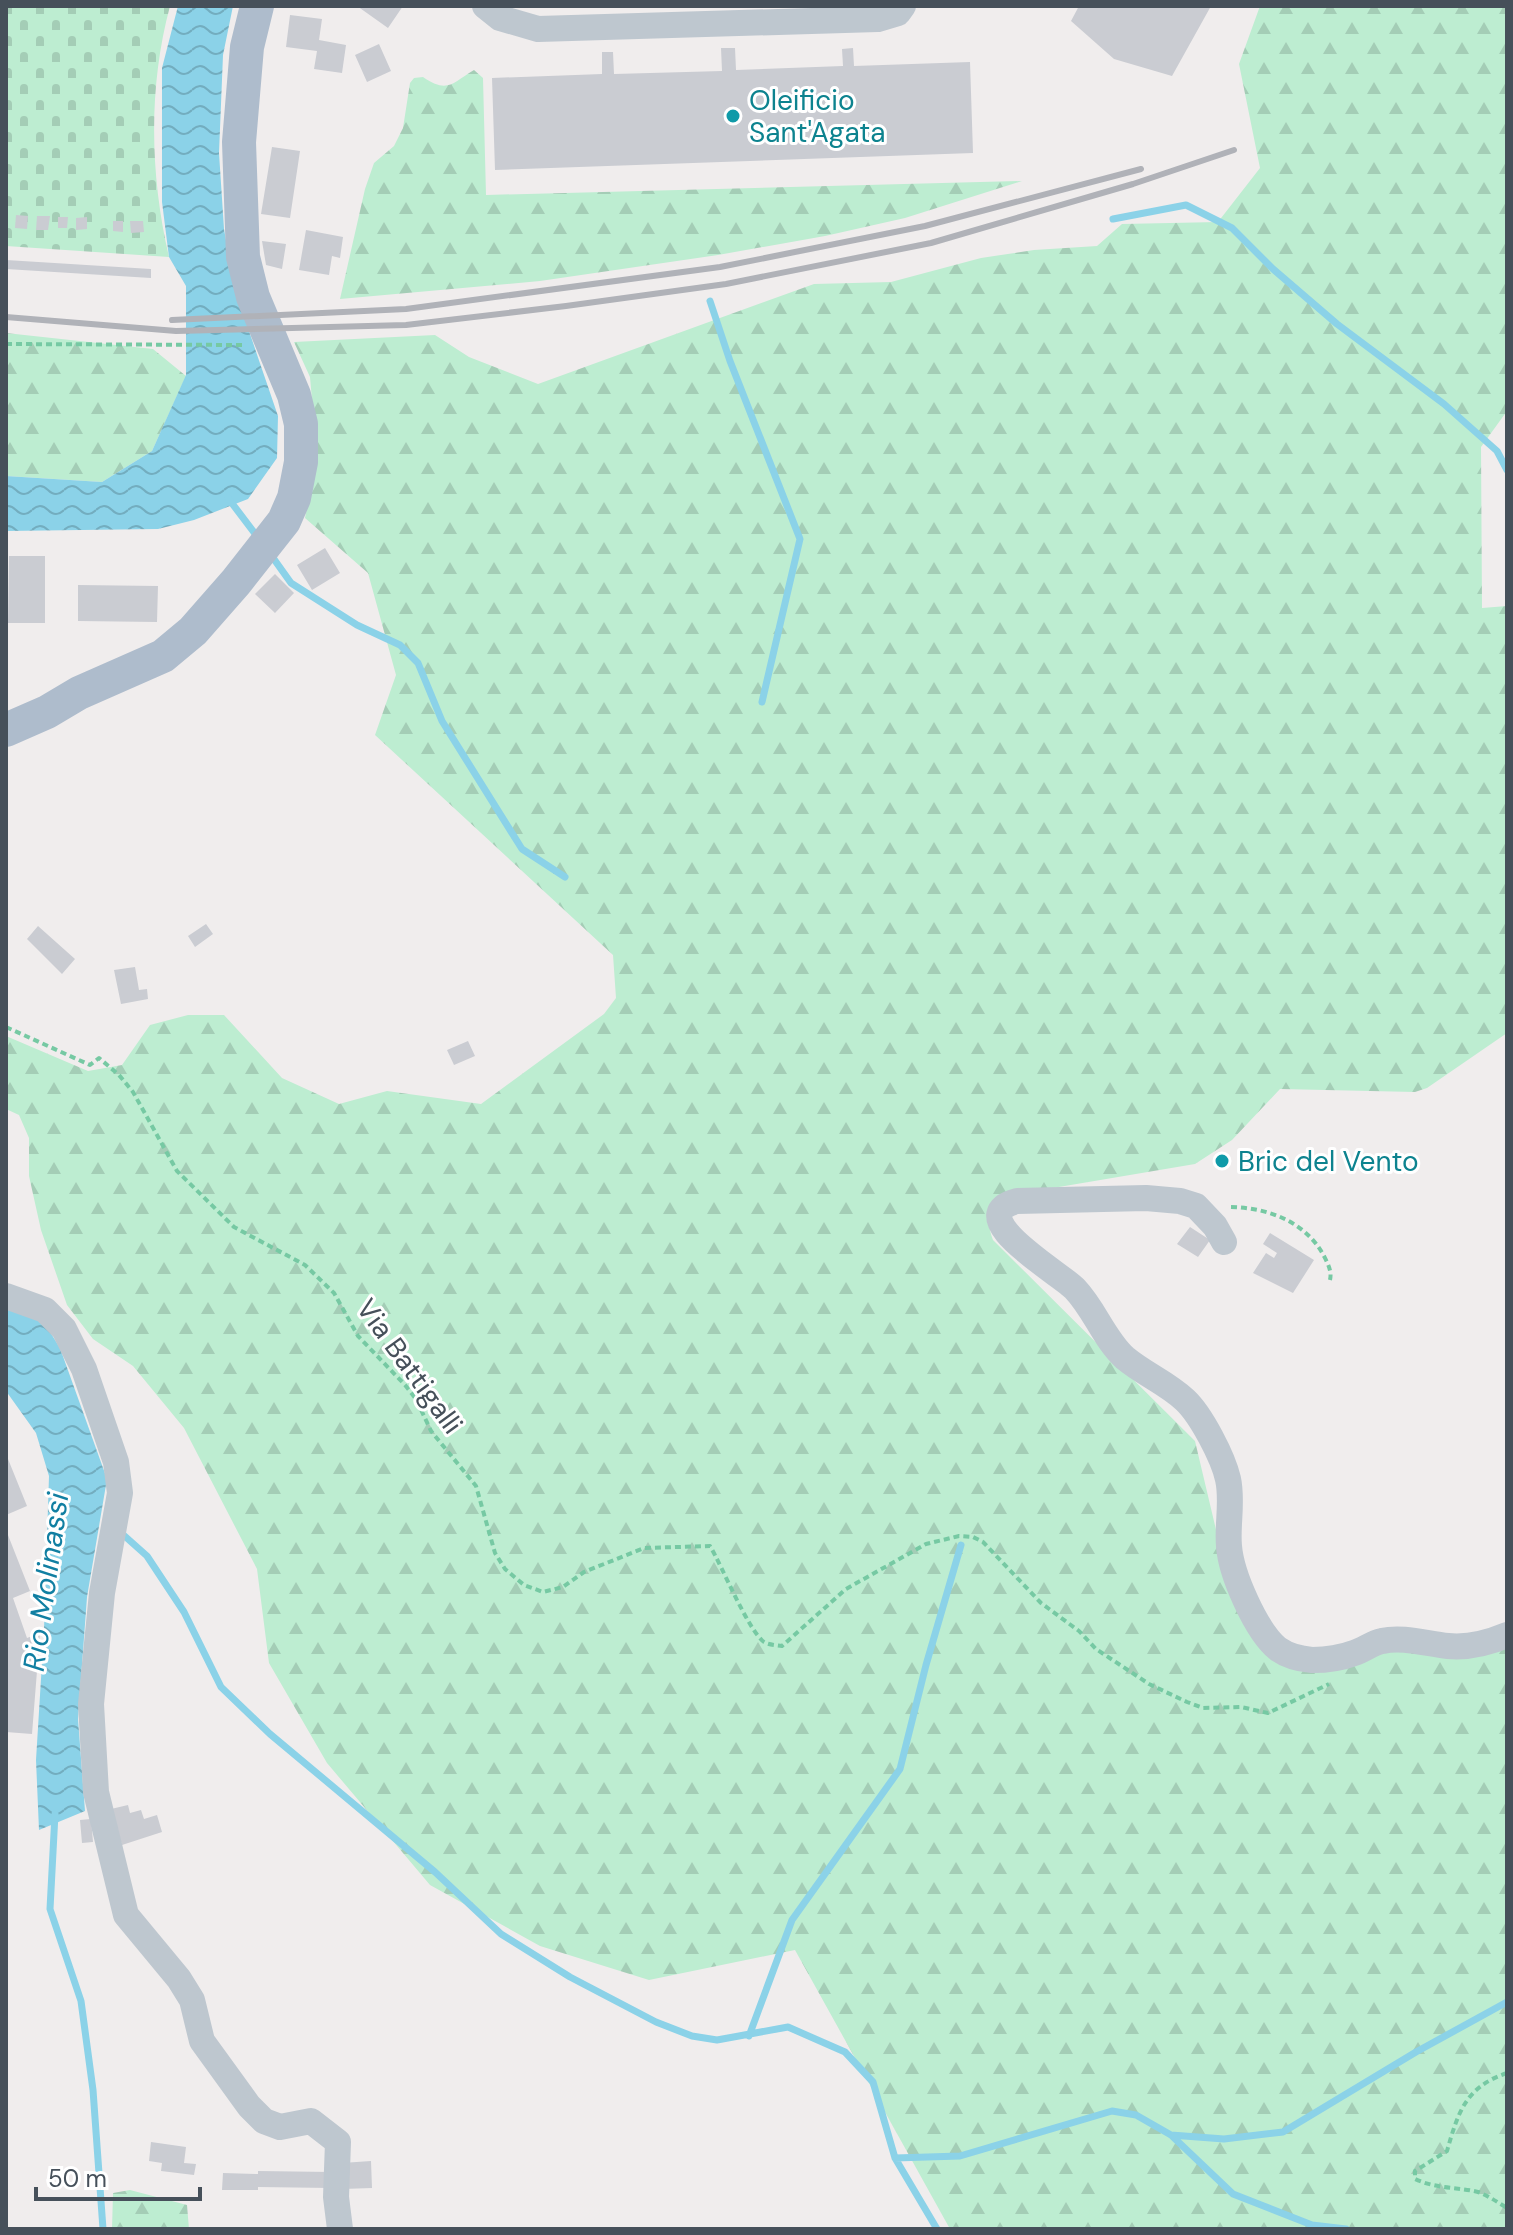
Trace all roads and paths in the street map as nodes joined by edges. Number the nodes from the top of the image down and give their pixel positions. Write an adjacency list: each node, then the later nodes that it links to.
1 (257, 6): 7 (main road)
2 (485, 6): 4 (street)
3 (903, 6): 4 (street)
4 (565, 17)
5 (6, 344): 6 (path)
6 (247, 345)
7 (6, 730)
8 (6, 1027): 14 (path, Via Battigalli)
9 (1196, 1206): 10 (street); 11 (path); 14 (street)
10 (1224, 1242)
11 (1330, 1280)
12 (6, 1296): 17 (street)
13 (1507, 1635): 14 (street)
14 (1355, 1653)
15 (1507, 2073): 16 (path)
16 (1507, 2208)
17 (340, 2229)

